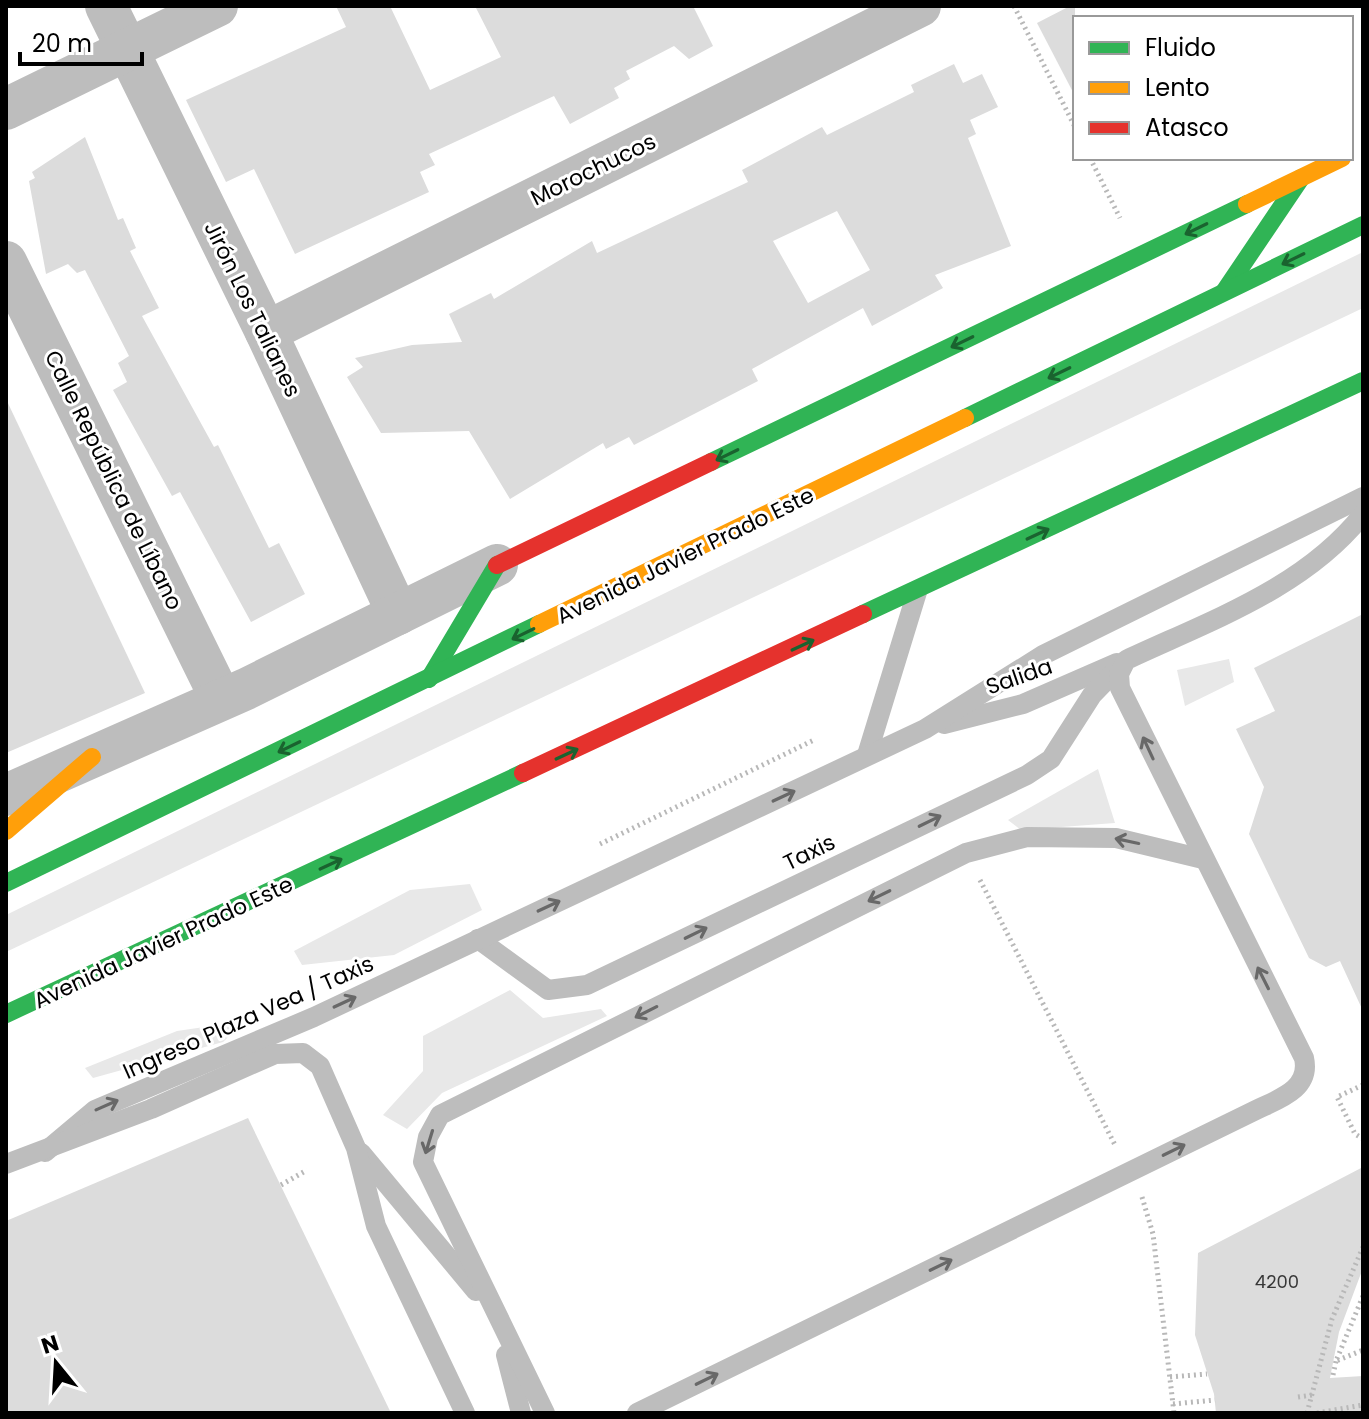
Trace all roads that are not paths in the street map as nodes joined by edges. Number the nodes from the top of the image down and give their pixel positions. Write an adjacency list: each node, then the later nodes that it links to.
1 (106, 6): 4 (street, Jirón Los Talianes)
2 (217, 6): 4 (street)
3 (920, 6): 11 (street, Morochucos)
4 (127, 50): 5 (street); 11 (street, Jirón Los Talianes)
5 (6, 109)
6 (1338, 160): 7 (main road)
7 (1301, 178): 10 (main road); 15 (main road, one-way to 15)
8 (1363, 225): 10 (main road, Avenida Javier Prado Este, one-way to 10)
9 (6, 262): 20 (street, Calle República de Líbano)
10 (1224, 292): 19 (main road, Avenida Javier Prado Este, one-way to 19)
11 (266, 332): 17 (street, Jirón Los Talianes)
12 (1363, 381): 16 (main road, Avenida Javier Prado Este, one-way to 12)
13 (1363, 497): 21 (lane)
14 (1363, 514): 18 (lane, Salida)
15 (497, 565): 17 (street); 19 (main road)
16 (917, 592): 22 (lane); 29 (main road, Avenida Javier Prado Este, one-way to 16)
17 (398, 614): 20 (street)
18 (1126, 660): 21 (lane, Salida); 26 (lane, one-way to 18); 28 (lane, Taxis, one-way to 18)
19 (429, 679): 27 (main road, Avenida Javier Prado Este, one-way to 27)
20 (221, 699): 23 (street)
21 (925, 729): 22 (lane, Ingreso Plaza Vea / Taxis)
22 (867, 755): 28 (lane, Ingreso Plaza Vea / Taxis, one-way to 22)
23 (92, 757): 24 (street); 25 (main road)
24 (6, 795)
25 (6, 831)
26 (1203, 859): 33 (lane, one-way to 33); 37 (lane, one-way to 26)
27 (6, 883)
28 (478, 939): 31 (lane, Ingreso Plaza Vea / Taxis, one-way to 28)
29 (6, 1014)
30 (356, 1148): 31 (lane); 33 (lane); 34 (lane)
31 (47, 1151): 32 (lane)
32 (6, 1164)
33 (496, 1316): 35 (lane); 36 (lane)
34 (465, 1413)
35 (521, 1413)
36 (545, 1413)
37 (637, 1413)

